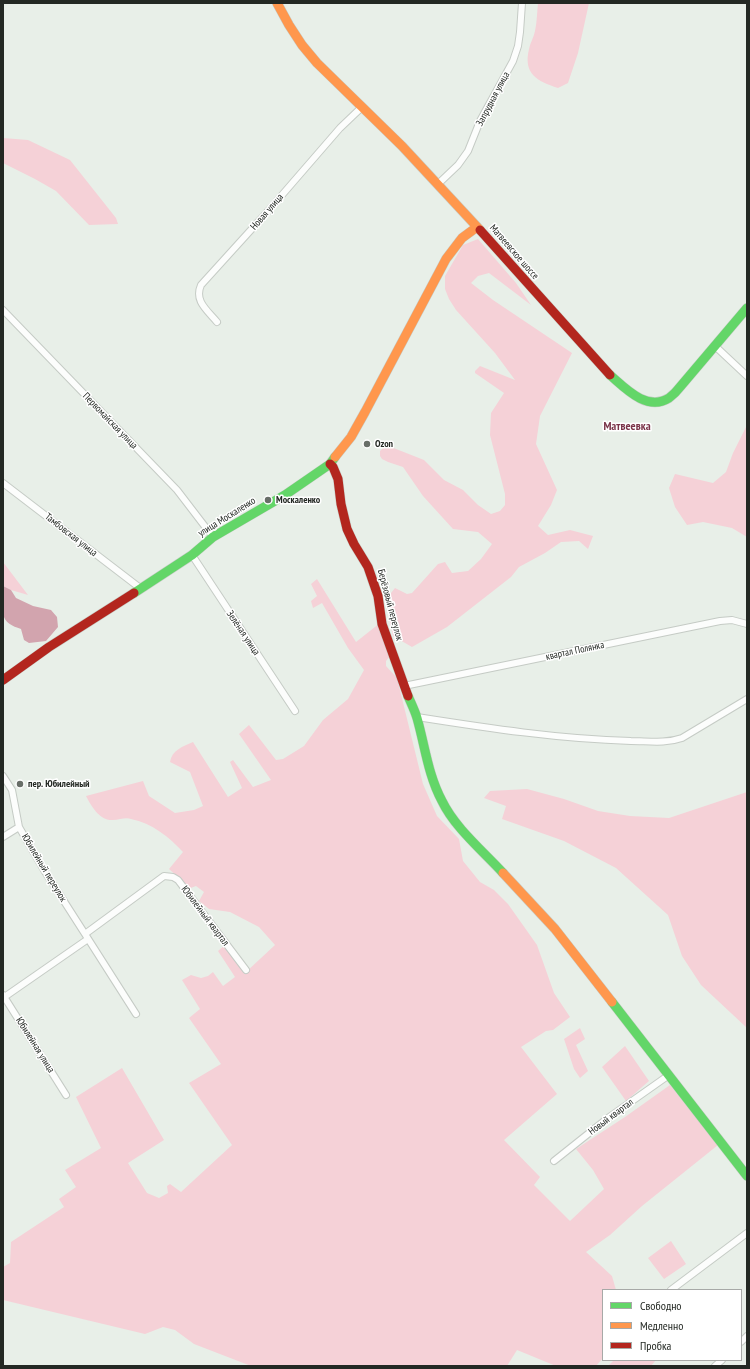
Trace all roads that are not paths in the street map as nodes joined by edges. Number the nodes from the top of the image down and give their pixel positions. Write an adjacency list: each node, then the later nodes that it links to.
1 (277, 3): 3 (street, Матвеевское шоссе)
2 (522, 3): 4 (street, Запрудная улица)
3 (362, 107): 4 (street, Матвеевское шоссе); 8 (street, Новая улица)
4 (438, 184): 5 (street, Матвеевское шоссе)
5 (480, 230): 9 (street, Матвеевское шоссе); 11 (street, улица Москаленко)
6 (747, 308): 9 (street, Матвеевское шоссе)
7 (3, 310): 13 (street, Первомайская улица)
8 (217, 322)
9 (715, 346): 10 (street)
10 (747, 376)
11 (330, 464): 13 (street, улица Москаленко); 18 (street, Берёзовый переулок)
12 (3, 483): 15 (street, Тамбовская улица)
13 (213, 537): 14 (street, улица Москаленко)
14 (192, 555): 15 (street, улица Москаленко); 20 (street, Зелёная улица)
15 (140, 588): 17 (street, улица Москаленко)
16 (747, 624): 18 (street, квартал Полянка)
17 (3, 680)
18 (404, 686): 21 (street, Берёзовый переулок)
19 (747, 699): 21 (street)
20 (295, 711)
21 (417, 717): 29 (street, Берёзовый переулок)
22 (3, 776): 23 (street, Юбилейный переулок)
23 (19, 827): 24 (street); 25 (street, Юбилейный переулок)
24 (3, 837)
25 (87, 936): 26 (street, Юбилейный квартал); 27 (street, Юбилейный квартал); 28 (street)
26 (246, 970)
27 (4, 997): 30 (street, Юбилейная улица)
28 (136, 1014)
29 (669, 1075): 31 (street, Новый квартал); 32 (street, Берёзовый переулок)
30 (66, 1095)
31 (554, 1161)
32 (747, 1176)
33 (747, 1233): 34 (street)
34 (672, 1289)

